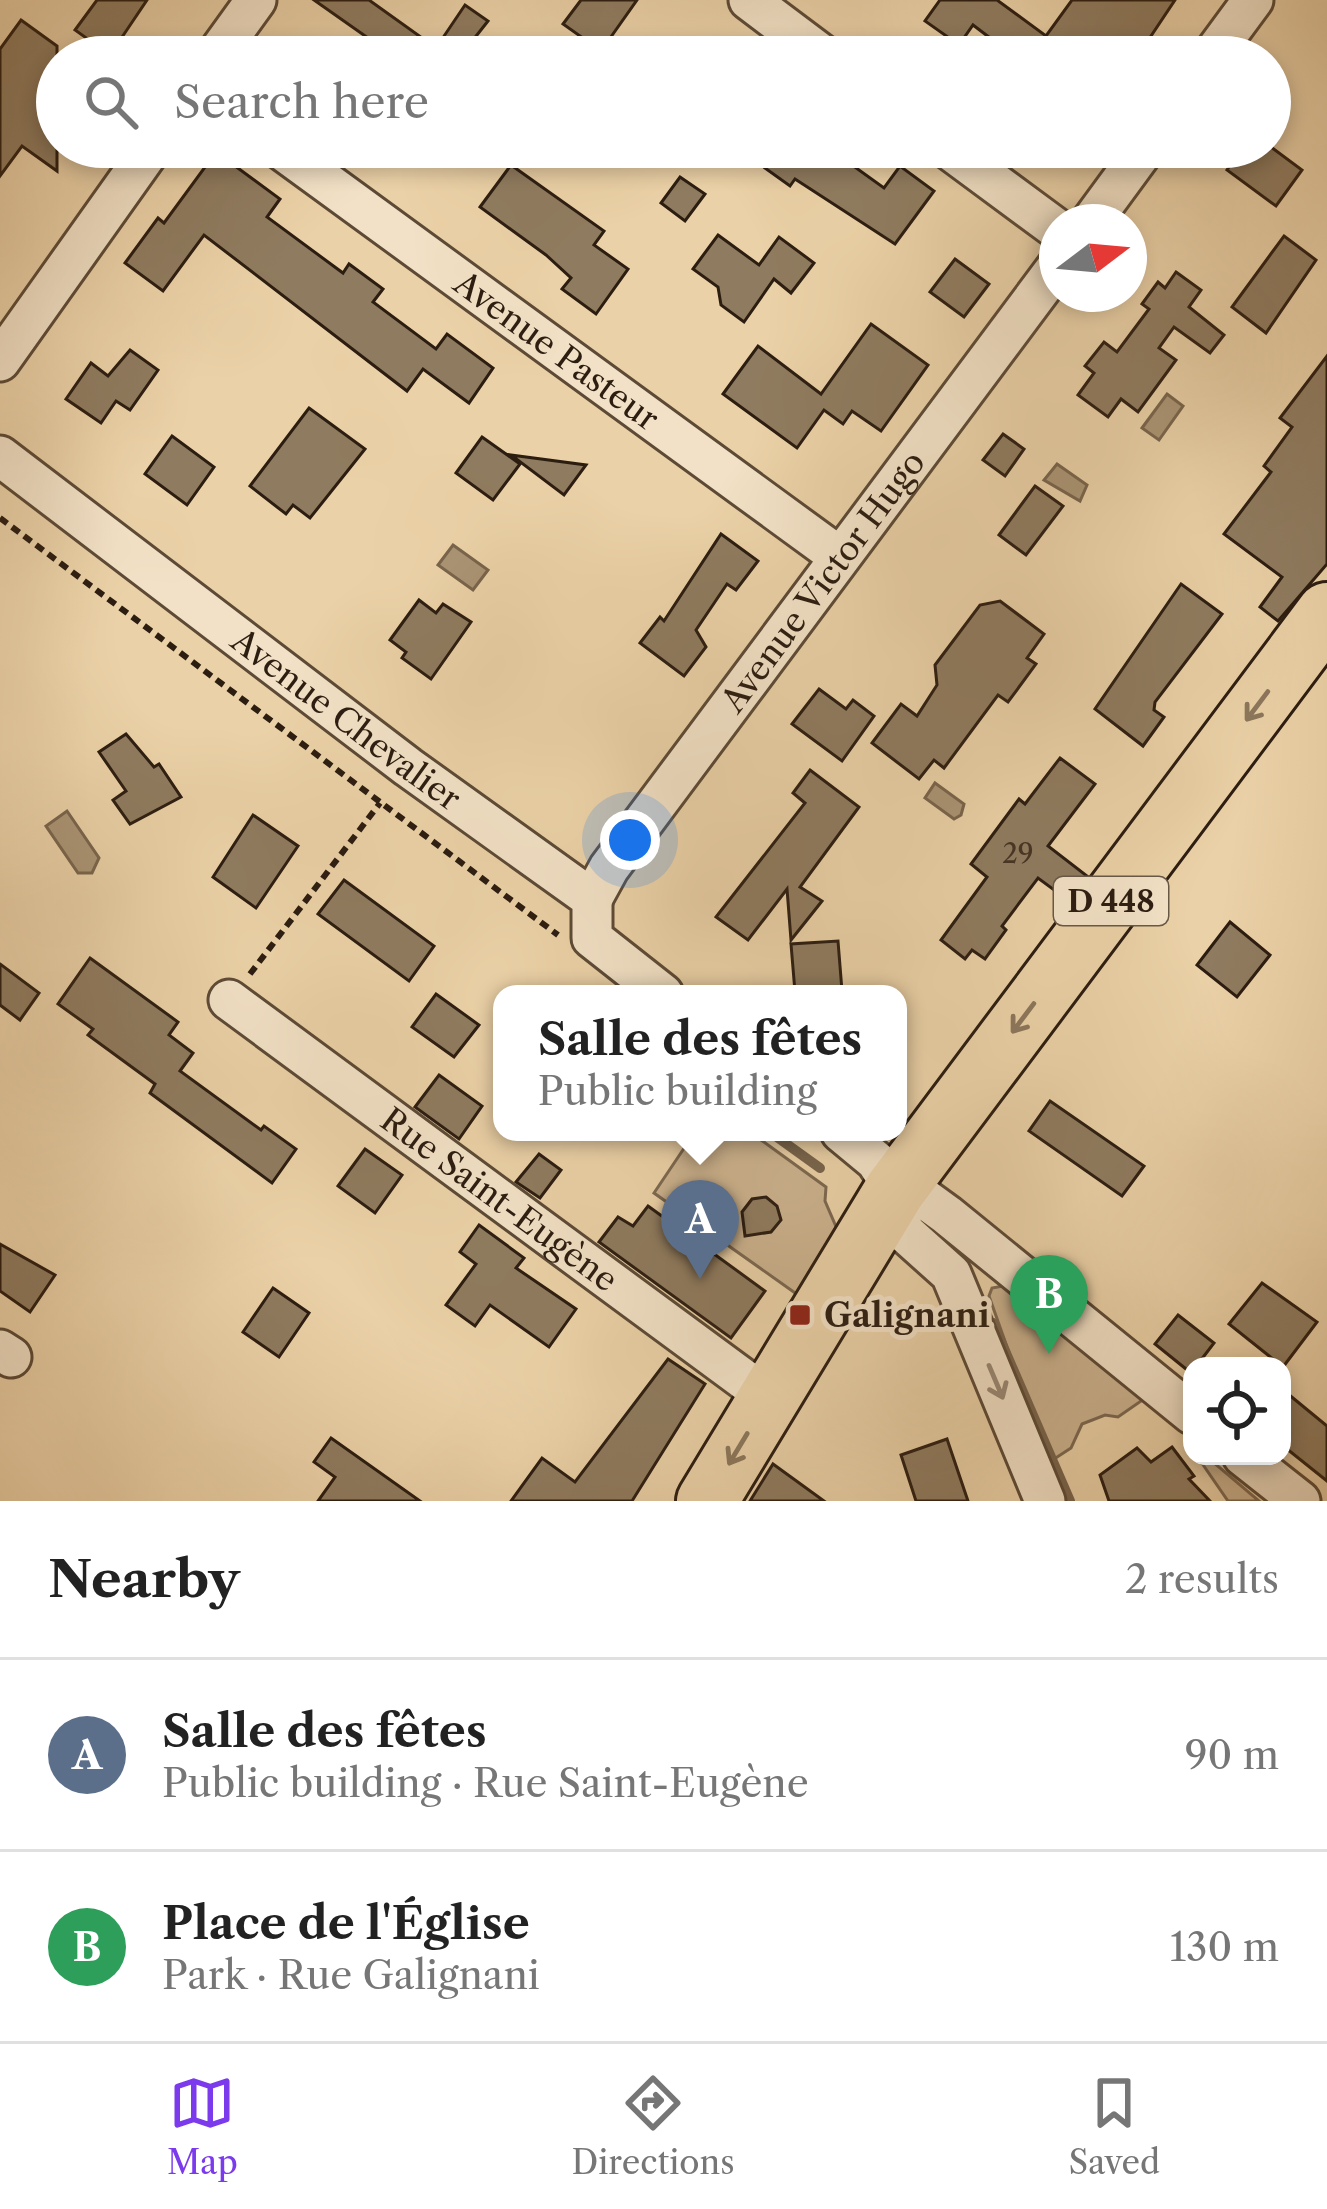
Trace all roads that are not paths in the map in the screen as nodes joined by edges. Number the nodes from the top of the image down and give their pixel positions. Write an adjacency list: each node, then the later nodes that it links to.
1 (256, 0): 4 (street)
2 (748, 0): 5 (street)
3 (1253, 0): 6 (street)
4 (230, 36)
5 (797, 36)
6 (1226, 36)
7 (137, 168): 14 (street)
8 (307, 168): 16 (street, Avenue Pasteur)
9 (974, 168): 12 (street)
10 (1130, 168): 11 (street)
11 (1103, 204)
12 (1039, 216)
13 (1039, 291): 16 (street, Avenue Victor Hugo)
14 (0, 361)
15 (0, 456): 18 (street, Avenue Chevalier)
16 (837, 555): 18 (street, Avenue Victor Hugo)
17 (1327, 613): 22 (main road, D 448, one-way to 22)
18 (592, 918): 19 (street, Avenue Chevalier)
19 (655, 985)
20 (230, 1000): 25 (street, Rue Saint-Eugène)
21 (852, 1141): 22 (street)
22 (895, 1190): 23 (street); 24 (street); 25 (main road, D 448)
23 (975, 1237): 24 (street); 26 (street)
24 (951, 1274): 29 (street, one-way to 29)
25 (769, 1398): 28 (main road, D 448, one-way to 28)
26 (1183, 1407)
27 (1254, 1465): 30 (street)
28 (707, 1501)
29 (1045, 1501)
30 (1300, 1501)

